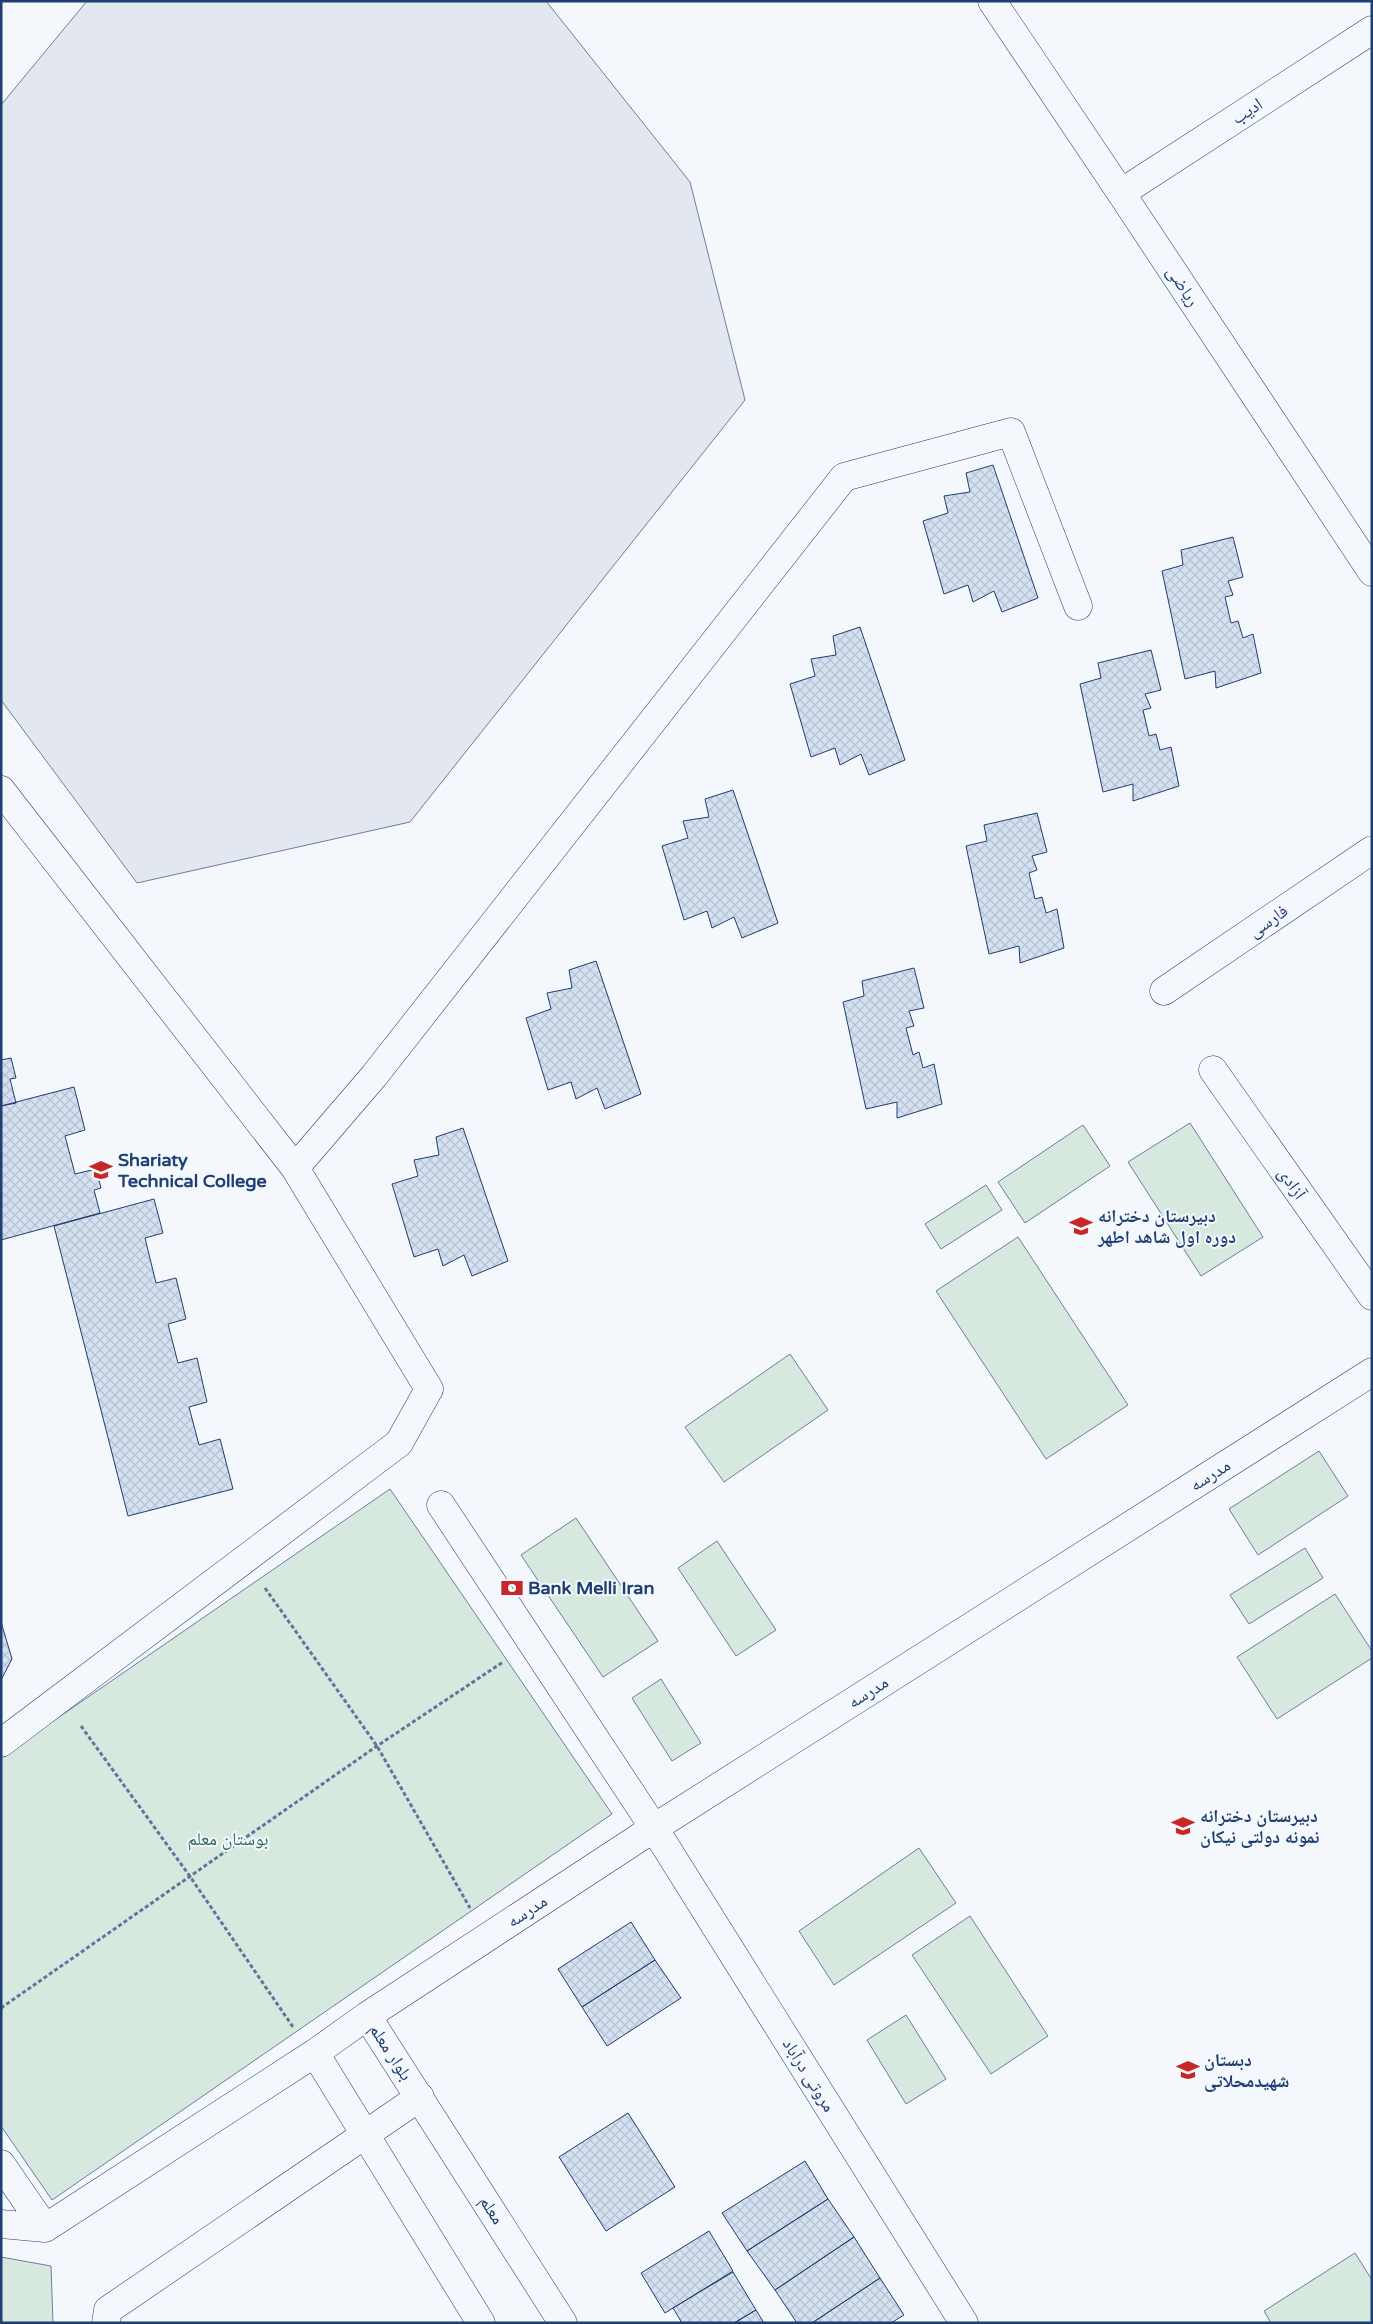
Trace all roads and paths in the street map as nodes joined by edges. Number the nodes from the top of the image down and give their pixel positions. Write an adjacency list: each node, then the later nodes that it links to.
1 (992, 1): 3 (street, ریاضی)
2 (1372, 30): 3 (street, ادیب)
3 (1121, 192): 4 (street, ریاضی)
4 (1372, 572)
5 (1078, 606): 10 (street)
6 (1, 790): 10 (street)
7 (1372, 850): 8 (street, فارسی)
8 (1164, 992)
9 (1213, 1070): 11 (street, آزادی)
10 (295, 1168): 18 (street)
11 (1363, 1267): 12 (street, آزادی)
12 (1372, 1296)
13 (1372, 1372): 20 (street, مدرسه)
14 (441, 1505): 16 (street, مروتی درآباد)
15 (264, 1587): 19 (path)
16 (532, 1642): 19 (path); 20 (street, مروتی درآباد)
17 (75, 1718): 21 (path)
18 (1, 1743)
19 (377, 1746): 21 (path); 22 (path)
20 (654, 1828): 24 (street, مدرسه); 35 (street, مروتی درآباد)
21 (189, 1876): 23 (path); 25 (path)
22 (472, 1911)
23 (1, 2008)
24 (367, 2016): 26 (street, بلوار معلم); 27 (street, بلوار معلم)
25 (296, 2032)
26 (315, 2053): 28 (street); 31 (street, بلوار معلم)
27 (420, 2098): 28 (street, بلوار معلم); 34 (street, معلم)
28 (365, 2135): 32 (street, بلوار معلم); 33 (street)
29 (1, 2164): 31 (street)
30 (1, 2224): 31 (street)
31 (45, 2228)
32 (106, 2323)
33 (481, 2323)
34 (563, 2323)
35 (964, 2323)

